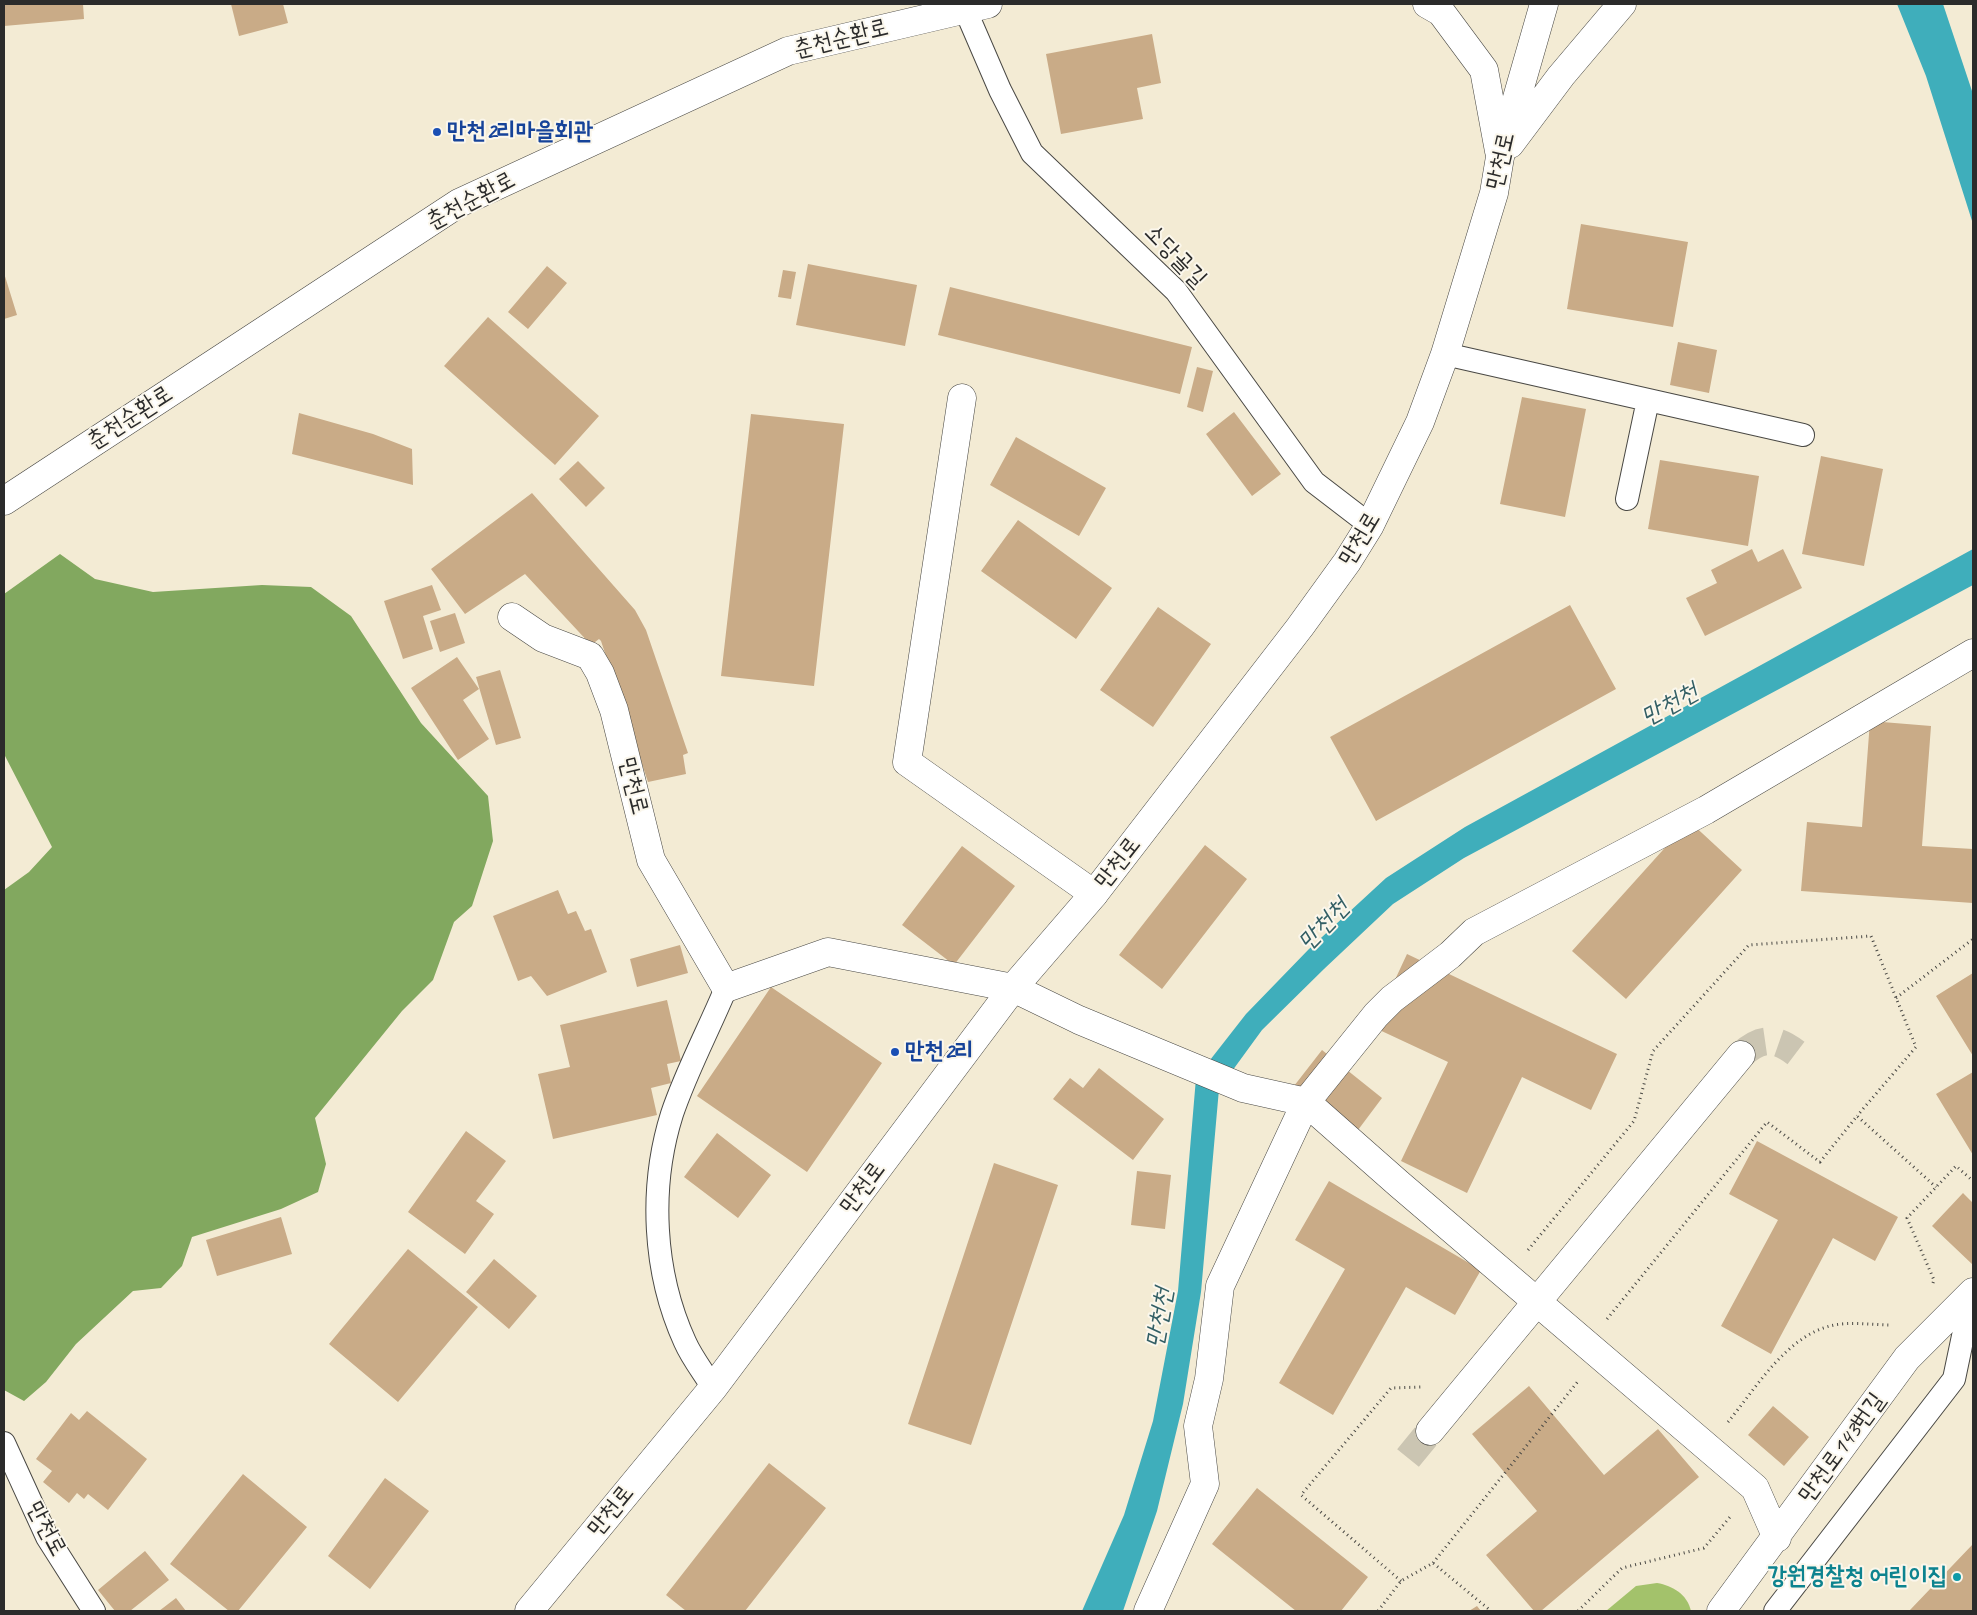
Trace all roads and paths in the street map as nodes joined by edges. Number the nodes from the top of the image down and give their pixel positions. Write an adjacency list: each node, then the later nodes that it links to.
1 (1427, 4): 5 (street)
2 (1544, 4): 5 (street, 만천로)
3 (1622, 4): 5 (street)
4 (976, 6): 11 (street, 춘천순환로); 12 (lane, 소당골길)
5 (1500, 157): 6 (street, 만천로)
6 (1445, 354): 8 (lane); 12 (street, 만천로)
7 (962, 398): 15 (street)
8 (1648, 400): 9 (lane); 10 (lane)
9 (1803, 435)
10 (1627, 499)
11 (4, 501)
12 (1370, 525): 15 (street, 만천로)
13 (512, 617): 17 (street, 만천로)
14 (1973, 653): 21 (street)
15 (1094, 894): 18 (street, 만천로)
16 (1973, 939): 19 (path)
17 (726, 988): 18 (street); 30 (lane)
18 (1013, 988): 21 (street); 30 (street, 만천로)
19 (1896, 998)
20 (1741, 1055): 26 (street)
21 (1306, 1102): 26 (street); 40 (street)
22 (1973, 1181): 23 (path)
23 (1936, 1187): 24 (path); 28 (path)
24 (1932, 1289)
25 (1973, 1294): 35 (street, 만천로143번길); 45 (lane)
26 (1537, 1302): 28 (street); 31 (street)
27 (1897, 1325): 33 (path)
28 (1593, 1350): 33 (street); 36 (path)
29 (1429, 1387): 37 (path)
30 (713, 1388): 39 (street, 만천로)
31 (1430, 1431)
32 (4, 1443): 38 (lane, 만천로)
33 (1707, 1447): 34 (street)
34 (1755, 1488): 35 (street); 43 (path)
35 (1777, 1538): 44 (street, 만천로143번길)
36 (1433, 1564): 37 (path); 42 (path)
37 (1401, 1581): 41 (path)
38 (94, 1611)
39 (529, 1611)
40 (1148, 1611)
41 (1378, 1611)
42 (1491, 1611)
43 (1578, 1611)
44 (1722, 1611)
45 (1775, 1611)

